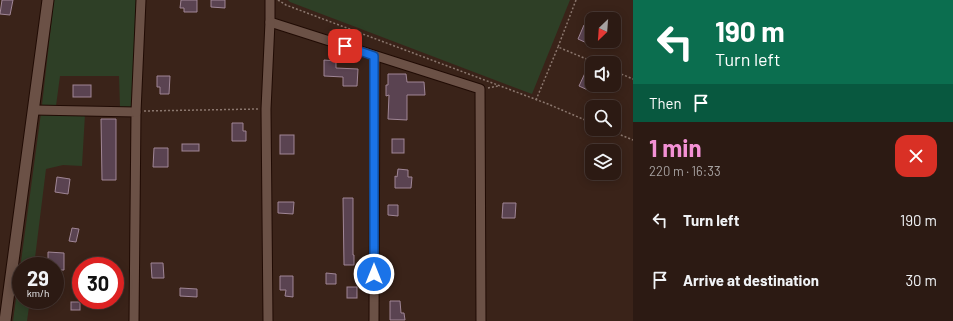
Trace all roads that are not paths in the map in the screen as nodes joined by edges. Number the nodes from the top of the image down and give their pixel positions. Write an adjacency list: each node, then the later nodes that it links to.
1 (48, 0): 6 (street)
2 (141, 0): 7 (street)
3 (270, 0): 4 (street)
4 (270, 22): 5 (street); 10 (street)
5 (374, 56): 11 (street); 12 (street)
6 (34, 110): 7 (street); 8 (street)
7 (136, 112): 9 (street)
8 (5, 321)
9 (134, 321)
10 (268, 321)
11 (374, 321)
12 (481, 321)

